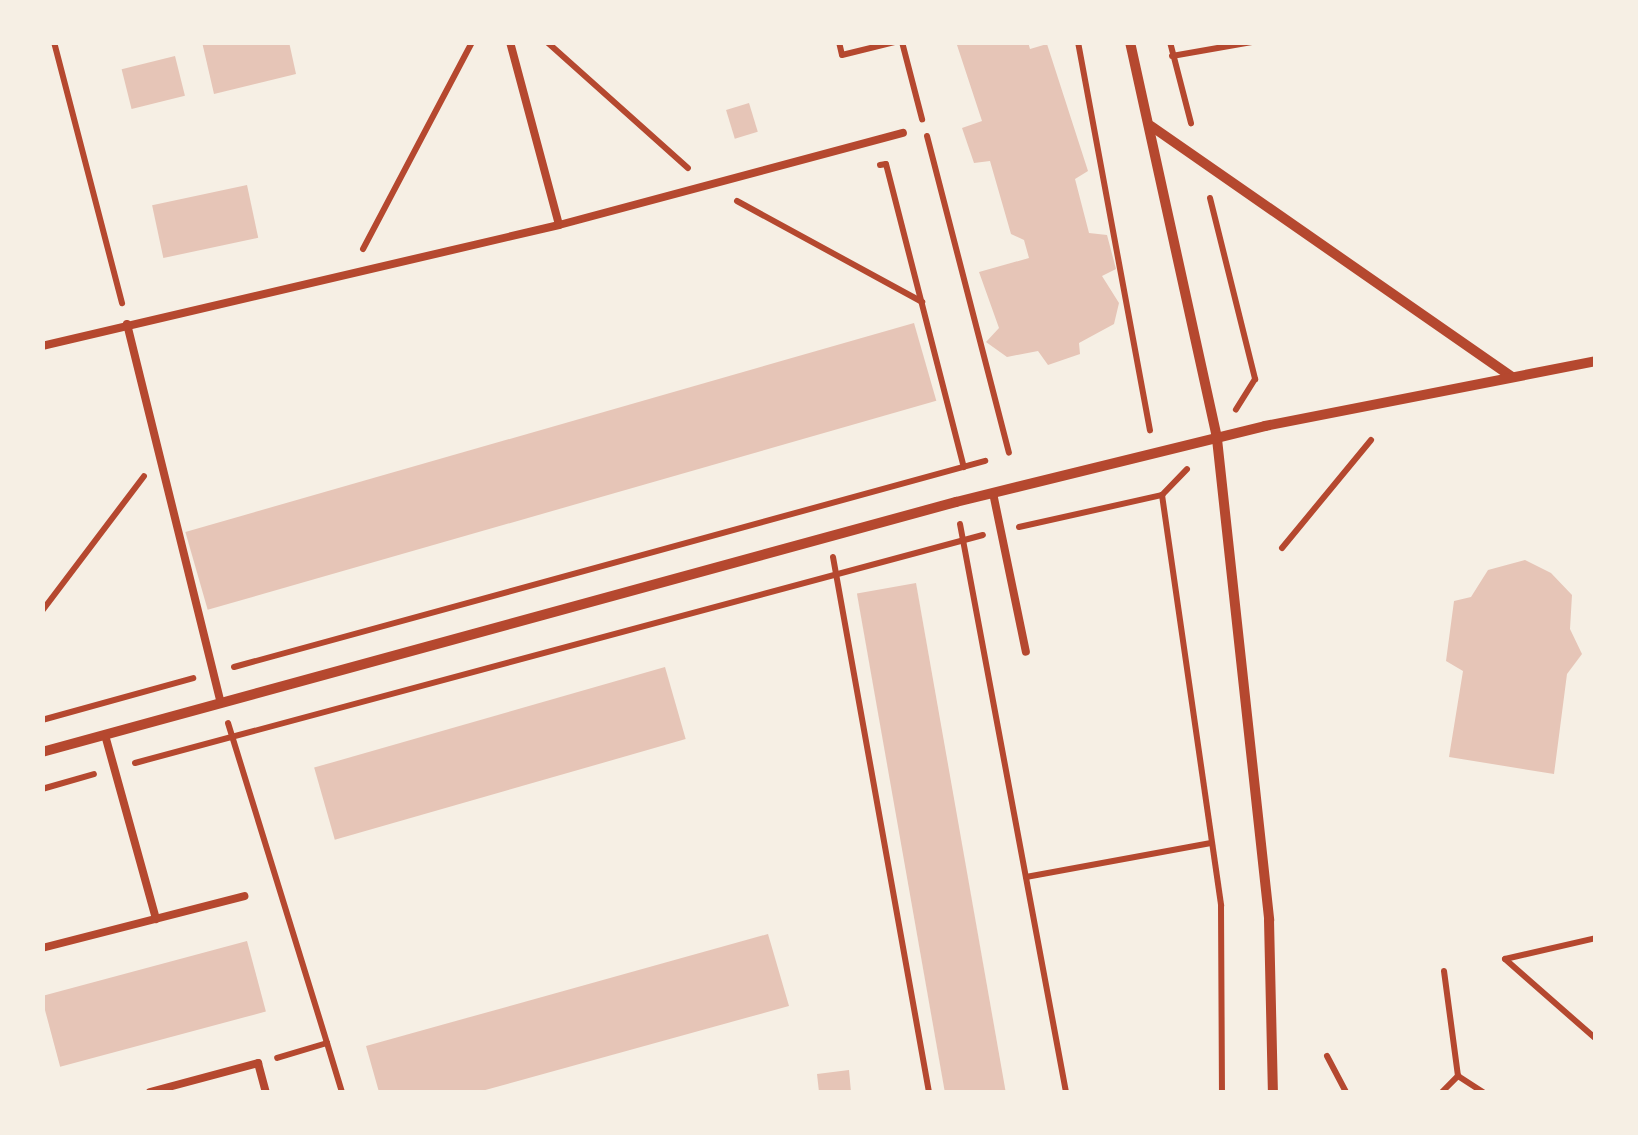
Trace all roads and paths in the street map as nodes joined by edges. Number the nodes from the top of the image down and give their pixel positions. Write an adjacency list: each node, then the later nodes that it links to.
1 (54, 42): 23 (path)
2 (472, 42): 20 (path)
3 (510, 42): 19 (lane)
4 (547, 42): 16 (path)
5 (839, 42): 6 (path)
6 (899, 42): 33 (path)
7 (1078, 42): 30 (path)
8 (1130, 42): 12 (street)
9 (1170, 42): 11 (path)
10 (1252, 42): 11 (path)
11 (1172, 56): 14 (path)
12 (1151, 126): 14 (street); 31 (street)
13 (903, 133): 16 (lane)
14 (1202, 162): 28 (street); 29 (path)
15 (867, 168): 21 (path)
16 (706, 184): 18 (path); 19 (lane)
17 (756, 197): 18 (path)
18 (737, 202): 21 (path)
19 (559, 226): 25 (lane)
20 (380, 249)
21 (922, 302): 36 (path)
22 (141, 304): 23 (path)
23 (123, 308): 24 (path)
24 (107, 312)
25 (128, 324): 26 (lane); 34 (lane)
26 (42, 346)
27 (1596, 361): 28 (street)
28 (1512, 378): 31 (street)
29 (1255, 379)
30 (1146, 411)
31 (1217, 440): 37 (street); 72 (street)
32 (1371, 440): 42 (path)
33 (1009, 453)
34 (159, 456): 44 (path); 46 (lane)
35 (985, 461): 36 (path)
36 (964, 466): 46 (path)
37 (993, 494): 38 (street); 39 (lane)
38 (956, 502): 40 (street); 41 (path)
39 (1001, 531): 41 (path); 45 (lane); 54 (path)
40 (830, 536): 43 (path); 47 (street)
41 (963, 540): 43 (path); 55 (path)
42 (1282, 548)
43 (836, 571): 50 (path); 69 (path)
44 (42, 612)
45 (1026, 652)
46 (212, 673): 47 (lane); 48 (path)
47 (221, 703): 49 (street); 50 (path)
48 (42, 720)
49 (105, 735): 51 (street); 52 (lane)
50 (232, 737): 52 (path); 62 (path)
51 (42, 752)
52 (114, 769): 53 (path); 57 (lane)
53 (42, 789)
54 (1212, 842): 55 (path); 71 (path)
55 (1026, 876): 70 (path)
56 (244, 896): 57 (lane)
57 (156, 919): 59 (lane)
58 (1596, 938): 61 (path)
59 (42, 948)
60 (1444, 971): 65 (path)
61 (1596, 1039)
62 (328, 1043): 64 (path); 68 (path)
63 (1327, 1056): 73 (path)
64 (258, 1063): 66 (lane); 67 (lane)
65 (1458, 1076): 74 (path); 75 (path)
66 (150, 1092)
67 (266, 1092)
68 (342, 1092)
69 (929, 1092)
70 (1066, 1092)
71 (1222, 1092)
72 (1273, 1092)
73 (1346, 1092)
74 (1442, 1092)
75 (1483, 1092)

